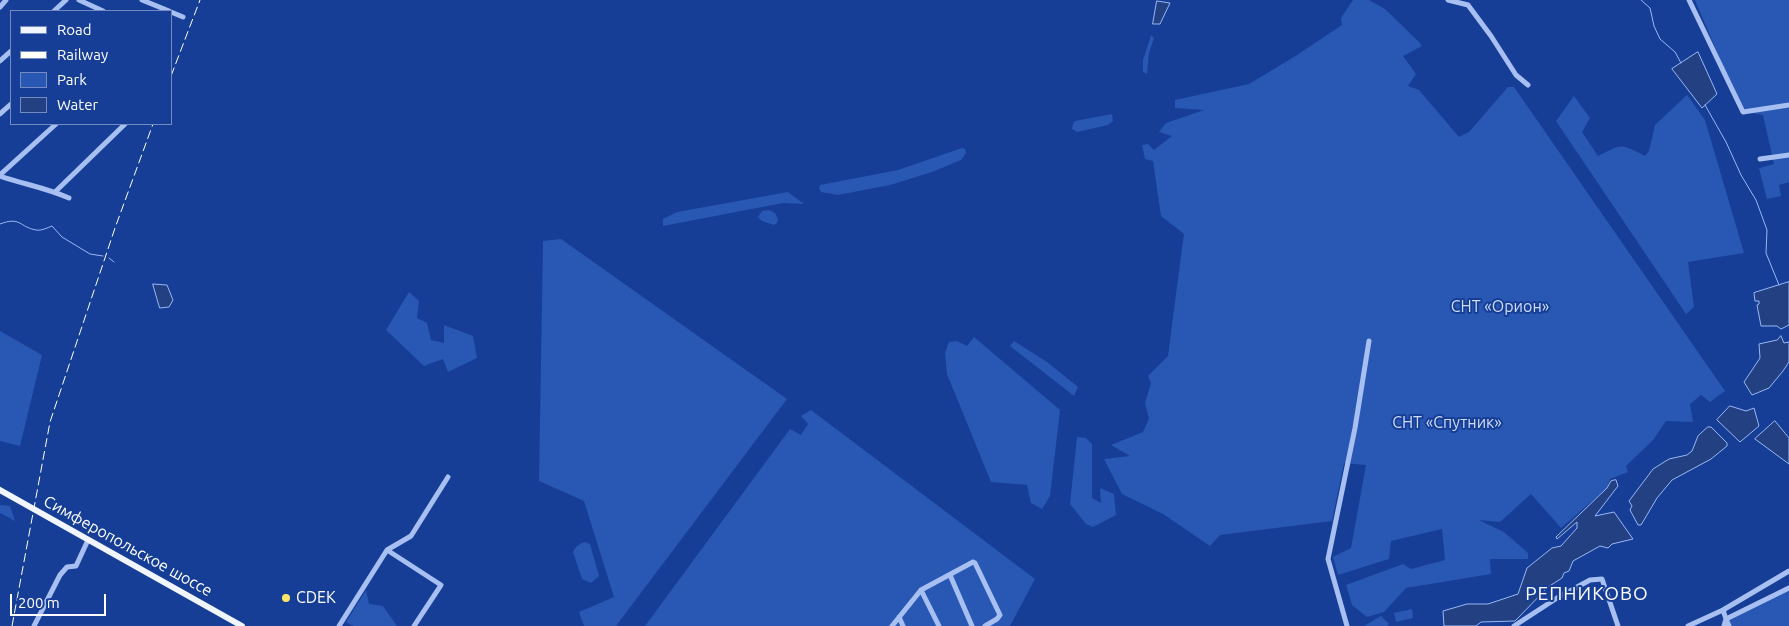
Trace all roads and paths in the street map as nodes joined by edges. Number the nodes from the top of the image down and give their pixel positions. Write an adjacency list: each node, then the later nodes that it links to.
1 (6, 0): 7 (street)
2 (66, 0): 8 (street)
3 (79, 0): 9 (street)
4 (142, 0): 10 (street)
5 (1448, 0): 15 (street)
6 (1689, 0): 17 (street)
7 (0, 7)
8 (55, 10)
9 (101, 10)
10 (165, 10)
11 (172, 13): 12 (street)
12 (183, 18)
13 (10, 52): 14 (street)
14 (0, 61)
15 (1528, 85)
16 (10, 105): 18 (street)
17 (1789, 105)
18 (0, 114)
19 (55, 125): 23 (street)
20 (124, 125): 24 (street)
21 (1789, 155): 22 (street)
22 (1760, 159)
23 (0, 175): 24 (street)
24 (55, 192): 25 (street)
25 (69, 198)
26 (1369, 341): 47 (street)
27 (448, 477): 30 (street)
28 (0, 490): 29 (main road, Симферопольское шоссе)
29 (88, 540): 38 (street); 39 (main road, Симферопольское шоссе)
30 (387, 550): 40 (street); 41 (street)
31 (1789, 571): 35 (street)
32 (950, 575): 34 (street); 45 (street); 46 (street)
33 (1789, 588): 37 (street)
34 (921, 590): 36 (street); 44 (street)
35 (1723, 610): 37 (street); 50 (street)
36 (899, 617): 42 (street); 43 (street)
37 (1726, 619): 51 (street); 52 (street)
38 (34, 626)
39 (242, 626)
40 (339, 626)
41 (414, 626)
42 (892, 626)
43 (903, 626)
44 (938, 626)
45 (972, 626)
46 (986, 626)
47 (1347, 626)
48 (1514, 626): 49 (street)
49 (1618, 626)
50 (1688, 626)
51 (1724, 626)
52 (1729, 626)

